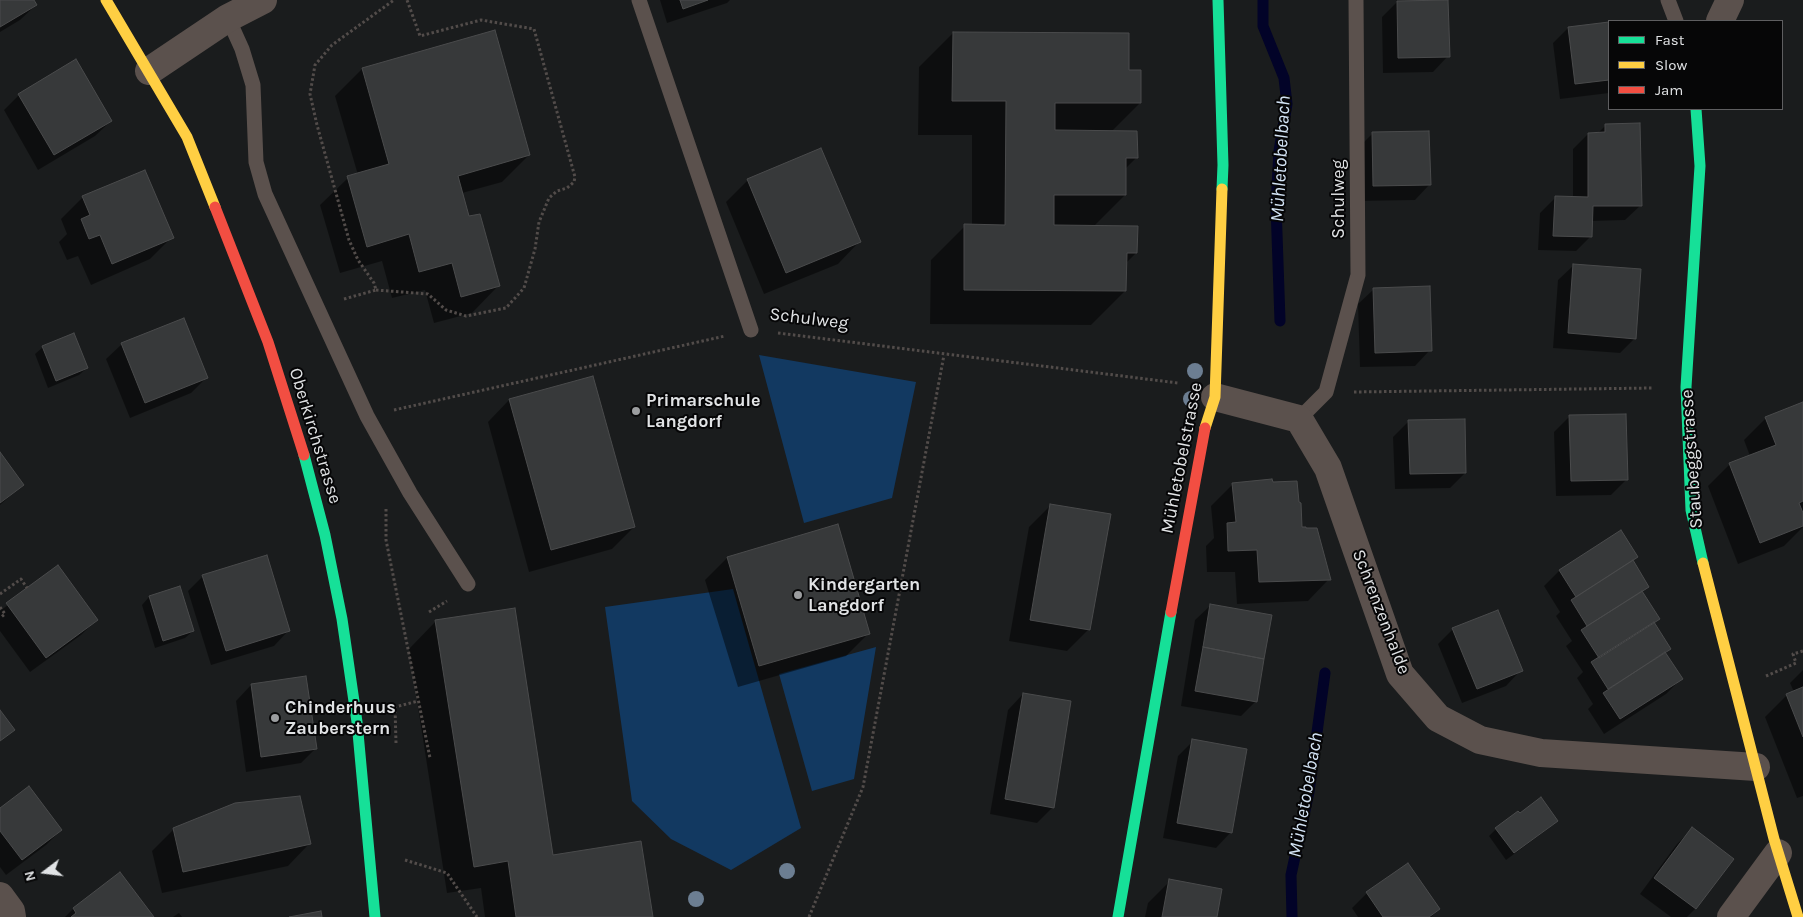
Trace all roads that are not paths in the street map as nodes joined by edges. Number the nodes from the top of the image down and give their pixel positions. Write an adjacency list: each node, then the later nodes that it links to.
1 (106, 0): 11 (street, Oberkirchstrasse)
2 (263, 0): 8 (street)
3 (639, 0): 13 (lane, Schulweg)
4 (1218, 0): 14 (street, Mühletobelstrasse)
5 (1356, 0): 15 (lane, Schulweg)
6 (1668, 0): 9 (lane)
7 (1730, 0): 10 (street)
8 (228, 18): 11 (street); 16 (lane)
9 (1676, 20)
10 (1720, 20)
11 (149, 71): 19 (street, Oberkirchstrasse)
12 (1696, 110): 17 (street, Staubeggstrasse)
13 (751, 330)
14 (1216, 397): 15 (street); 20 (street, Mühletobelstrasse)
15 (1299, 419): 17 (street, Schrenzenhalde)
16 (468, 584)
17 (1756, 767): 18 (street, Staubeggstrasse)
18 (1778, 853): 21 (street); 22 (street, Staubeggstrasse)
19 (375, 917)
20 (1118, 917)
21 (1731, 917)
22 (1798, 917)

